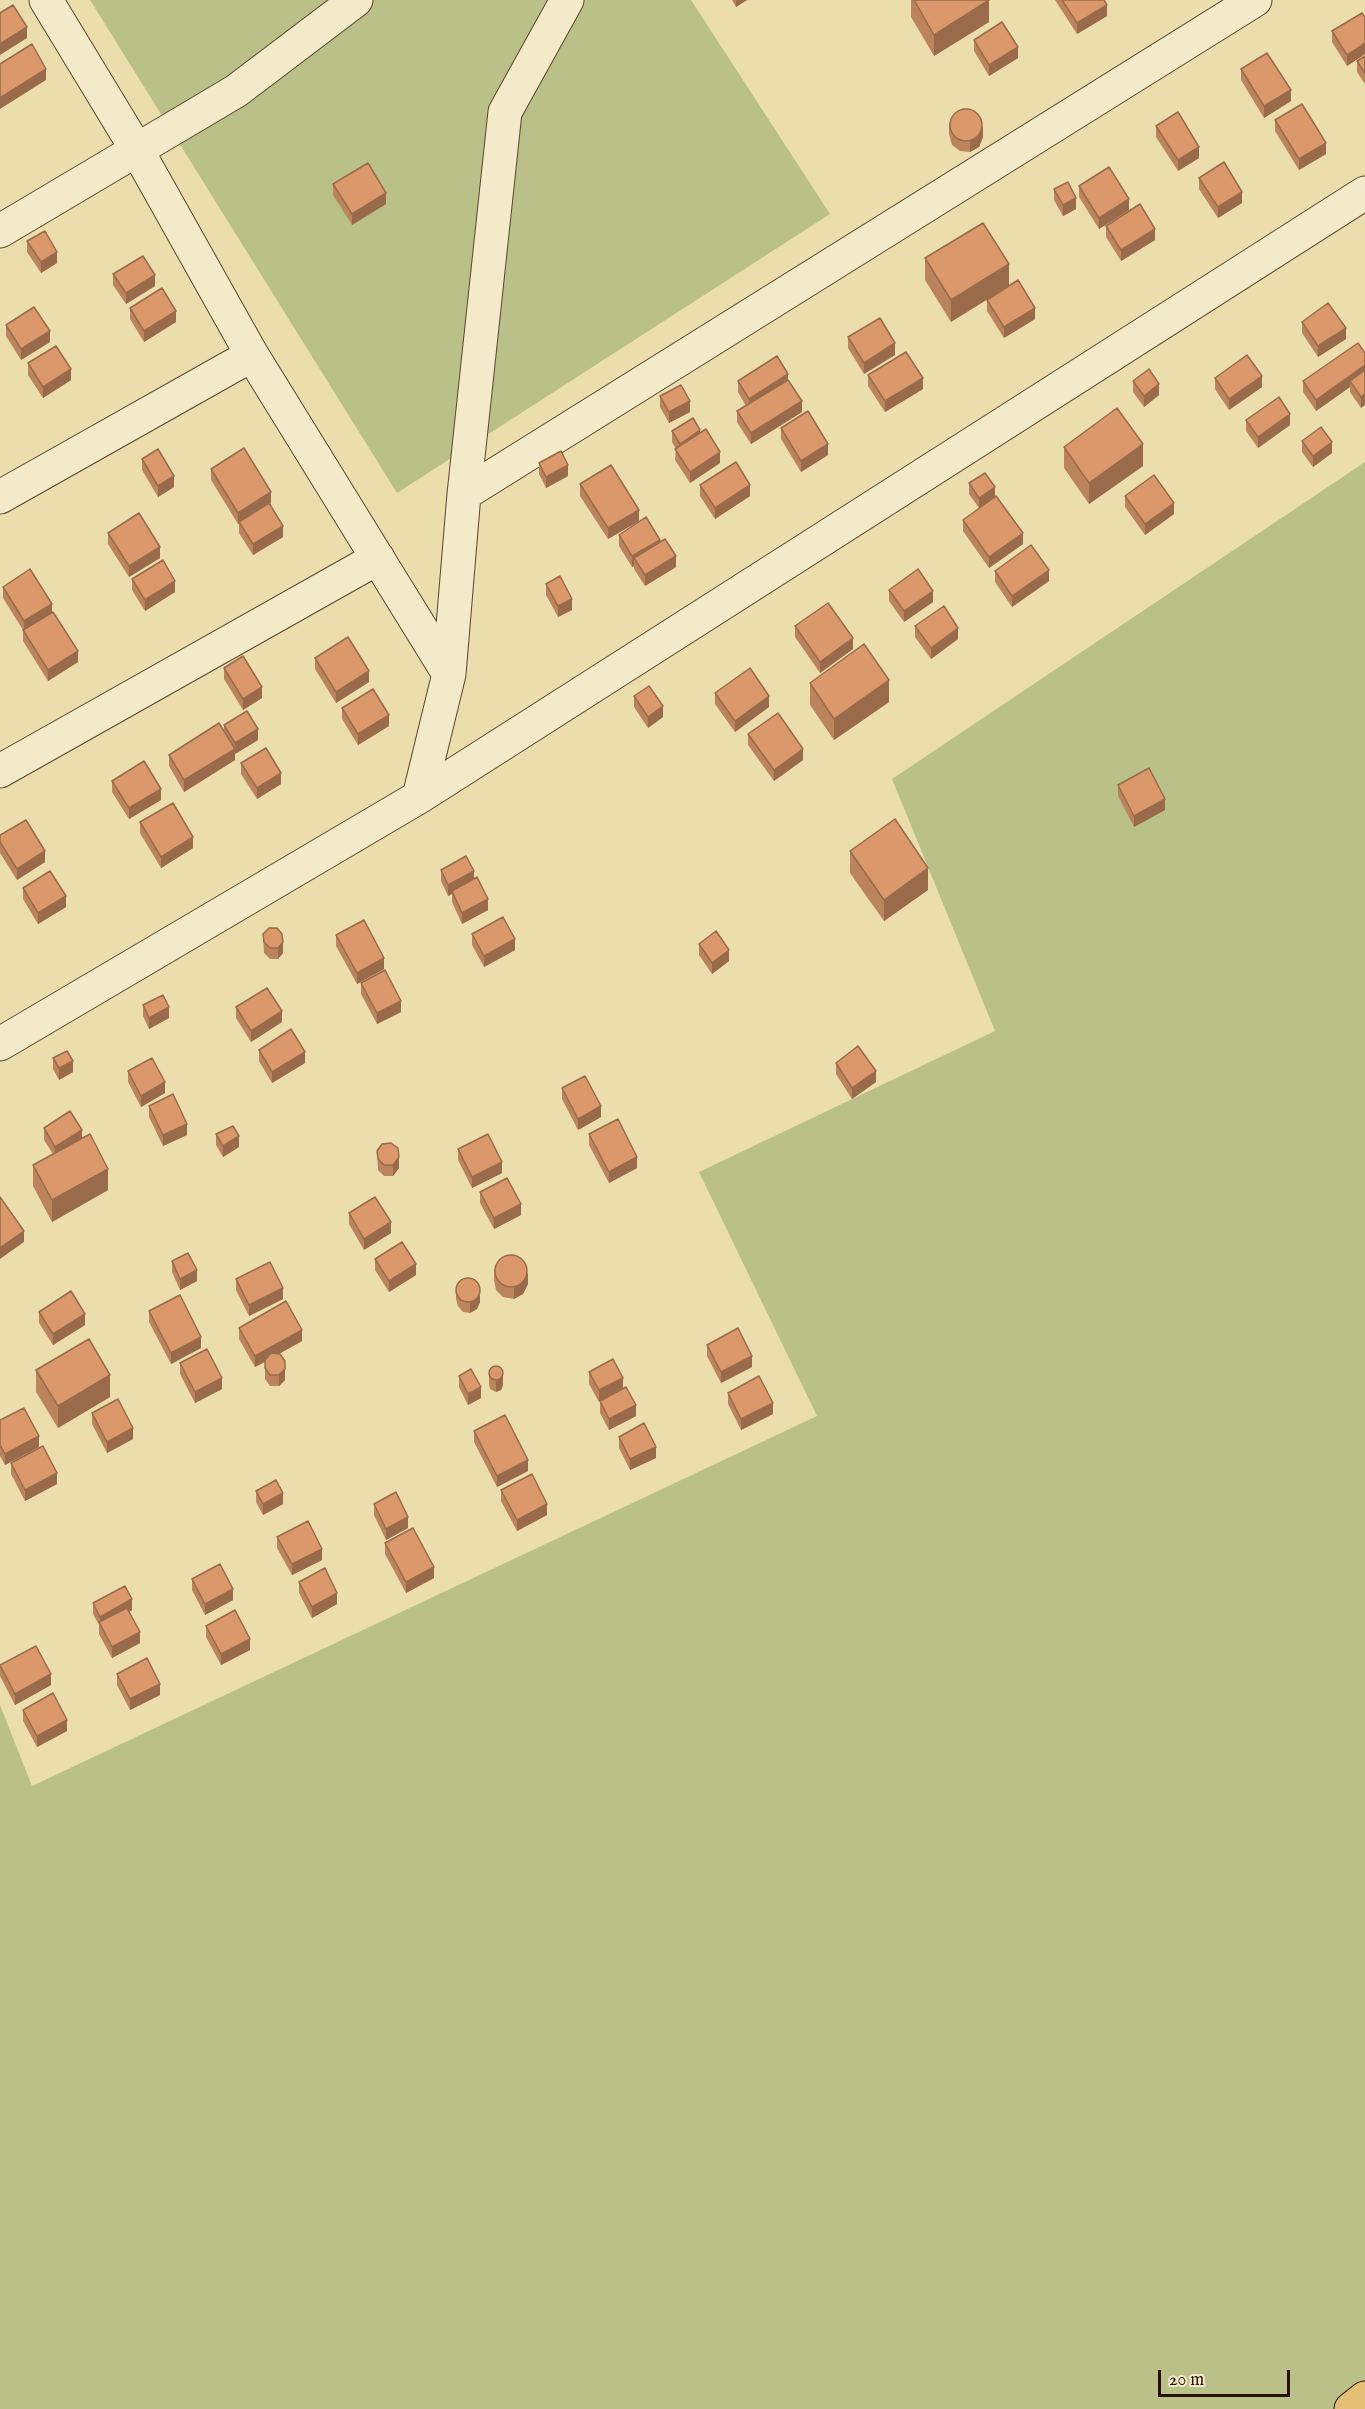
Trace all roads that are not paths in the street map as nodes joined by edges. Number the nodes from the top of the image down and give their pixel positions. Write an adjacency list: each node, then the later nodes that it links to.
1 (46, 0): 5 (street)
2 (356, 0): 5 (street)
3 (567, 0): 9 (street)
4 (1255, 0): 9 (street)
5 (137, 150): 7 (street); 8 (street)
6 (1365, 193): 14 (street)
7 (0, 231)
8 (252, 355): 10 (street); 11 (street)
9 (464, 495): 12 (street)
10 (0, 497)
11 (378, 558): 12 (street); 13 (street)
12 (449, 674): 14 (street)
13 (0, 771)
14 (419, 797): 15 (street)
15 (0, 1044)
16 (1365, 2398): 17 (main road)
17 (1351, 2409)

